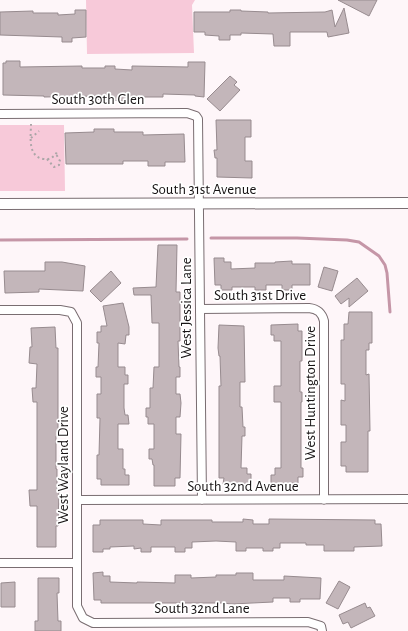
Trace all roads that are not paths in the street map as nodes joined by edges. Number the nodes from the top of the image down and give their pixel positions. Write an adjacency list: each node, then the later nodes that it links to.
1 (0, 114): 2 (street, South 30th Glen)
2 (196, 116): 5 (street, West Jessica Lane)
3 (408, 203): 5 (street, South 31st Avenue)
4 (0, 204): 5 (street, South 31st Avenue)
5 (199, 204): 6 (street, West Jessica Lane)
6 (200, 309): 8 (street, South 31st Drive); 11 (street, West Jessica Lane)
7 (0, 310): 10 (street, West Wayland Drive)
8 (319, 311): 12 (street, West Huntington Drive)
9 (408, 499): 12 (street, South 32nd Avenue)
10 (77, 500): 11 (street, South 32nd Avenue); 14 (street, West Wayland Drive)
11 (202, 500): 12 (street, South 32nd Avenue)
12 (324, 500)
13 (0, 563): 14 (street)
14 (77, 563): 15 (street, West Wayland Drive)
15 (83, 618): 16 (street, South 32nd Lane)
16 (201, 622): 17 (street, South 32nd Lane); 18 (street)
17 (322, 628)
18 (201, 631)

